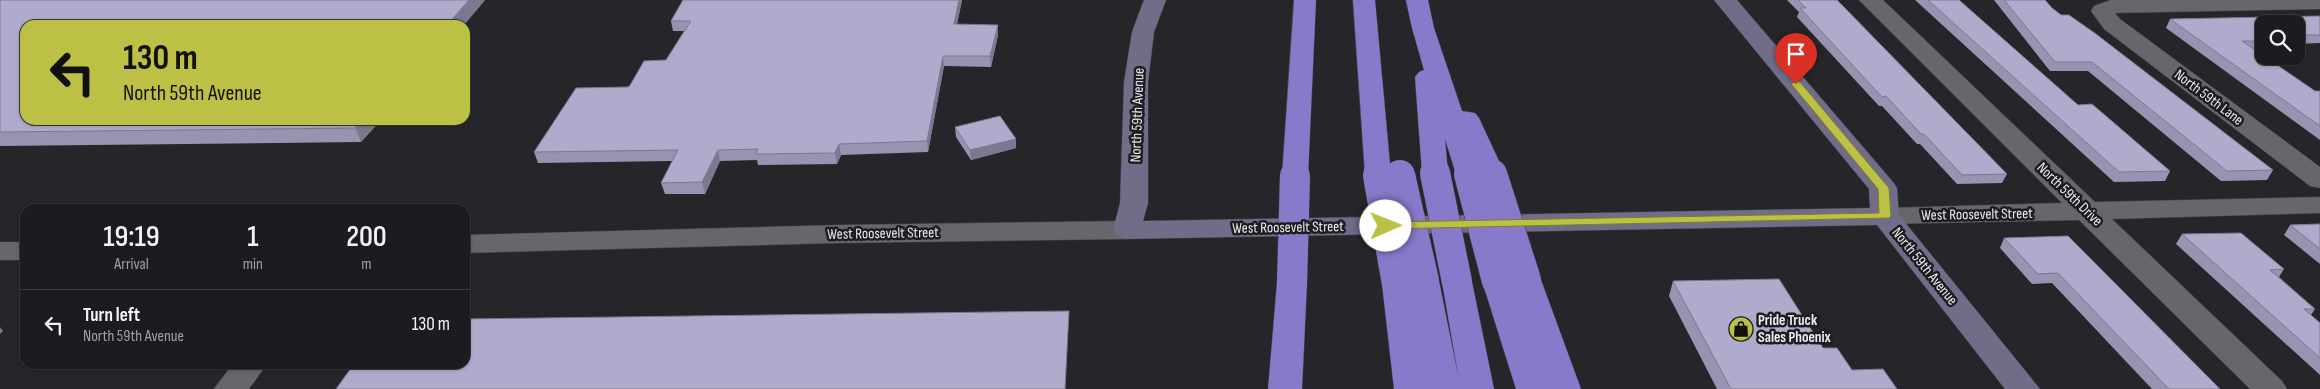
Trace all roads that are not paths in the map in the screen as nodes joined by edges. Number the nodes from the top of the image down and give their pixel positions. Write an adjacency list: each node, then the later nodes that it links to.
1 (1155, 0): 13 (main road, North 59th Avenue)
2 (1305, 0): 21 (highway, bridge)
3 (1364, 0): 18 (highway, bridge)
4 (1417, 0): 8 (highway)
5 (1725, 0): 12 (main road, North 59th Avenue)
6 (1870, 0): 11 (street, North 59th Drive)
7 (2320, 2): 9 (street, North 59th Lane)
8 (1423, 28): 17 (highway, bridge); 24 (highway, bridge)
9 (2320, 180)
10 (2320, 205): 11 (street, West Roosevelt Street)
11 (2087, 211): 12 (street, West Roosevelt Street); 28 (street, North 59th Drive)
12 (1885, 216): 13 (main road, West Roosevelt Street); 27 (main road, North 59th Avenue)
13 (1127, 230): 14 (street, West Roosevelt Street)
14 (470, 244)
15 (0, 251): 16 (street)
16 (20, 251)
17 (1512, 281): 25 (highway); 26 (highway)
18 (1410, 282): 22 (highway); 23 (highway)
19 (247, 369): 20 (street)
20 (231, 389)
21 (1285, 389)
22 (1411, 389)
23 (1444, 389)
24 (1477, 389)
25 (1533, 389)
26 (1564, 389)
27 (2023, 389)
28 (2270, 389)

